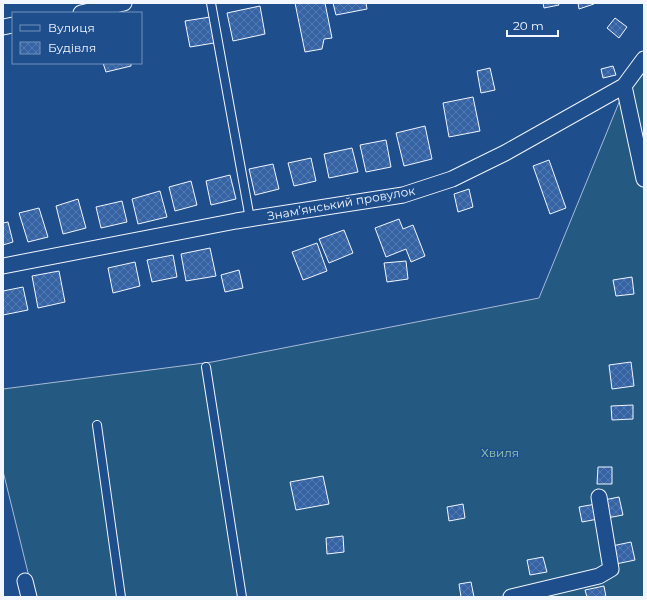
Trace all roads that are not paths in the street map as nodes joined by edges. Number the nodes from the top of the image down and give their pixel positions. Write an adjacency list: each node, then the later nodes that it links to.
1 (124, 3): 3 (street)
2 (211, 3): 7 (lane)
3 (85, 12)
4 (644, 59): 5 (street, Знамʼянський провулок)
5 (624, 86): 6 (street); 7 (street, Знамʼянський провулок)
6 (644, 179)
7 (250, 219): 8 (street, Знамʼянський провулок)
8 (3, 266)
9 (206, 367): 15 (lane)
10 (97, 425): 14 (lane)
11 (599, 497): 16 (street)
12 (25, 581): 13 (street)
13 (29, 597)
14 (121, 597)
15 (242, 597)
16 (511, 597)

